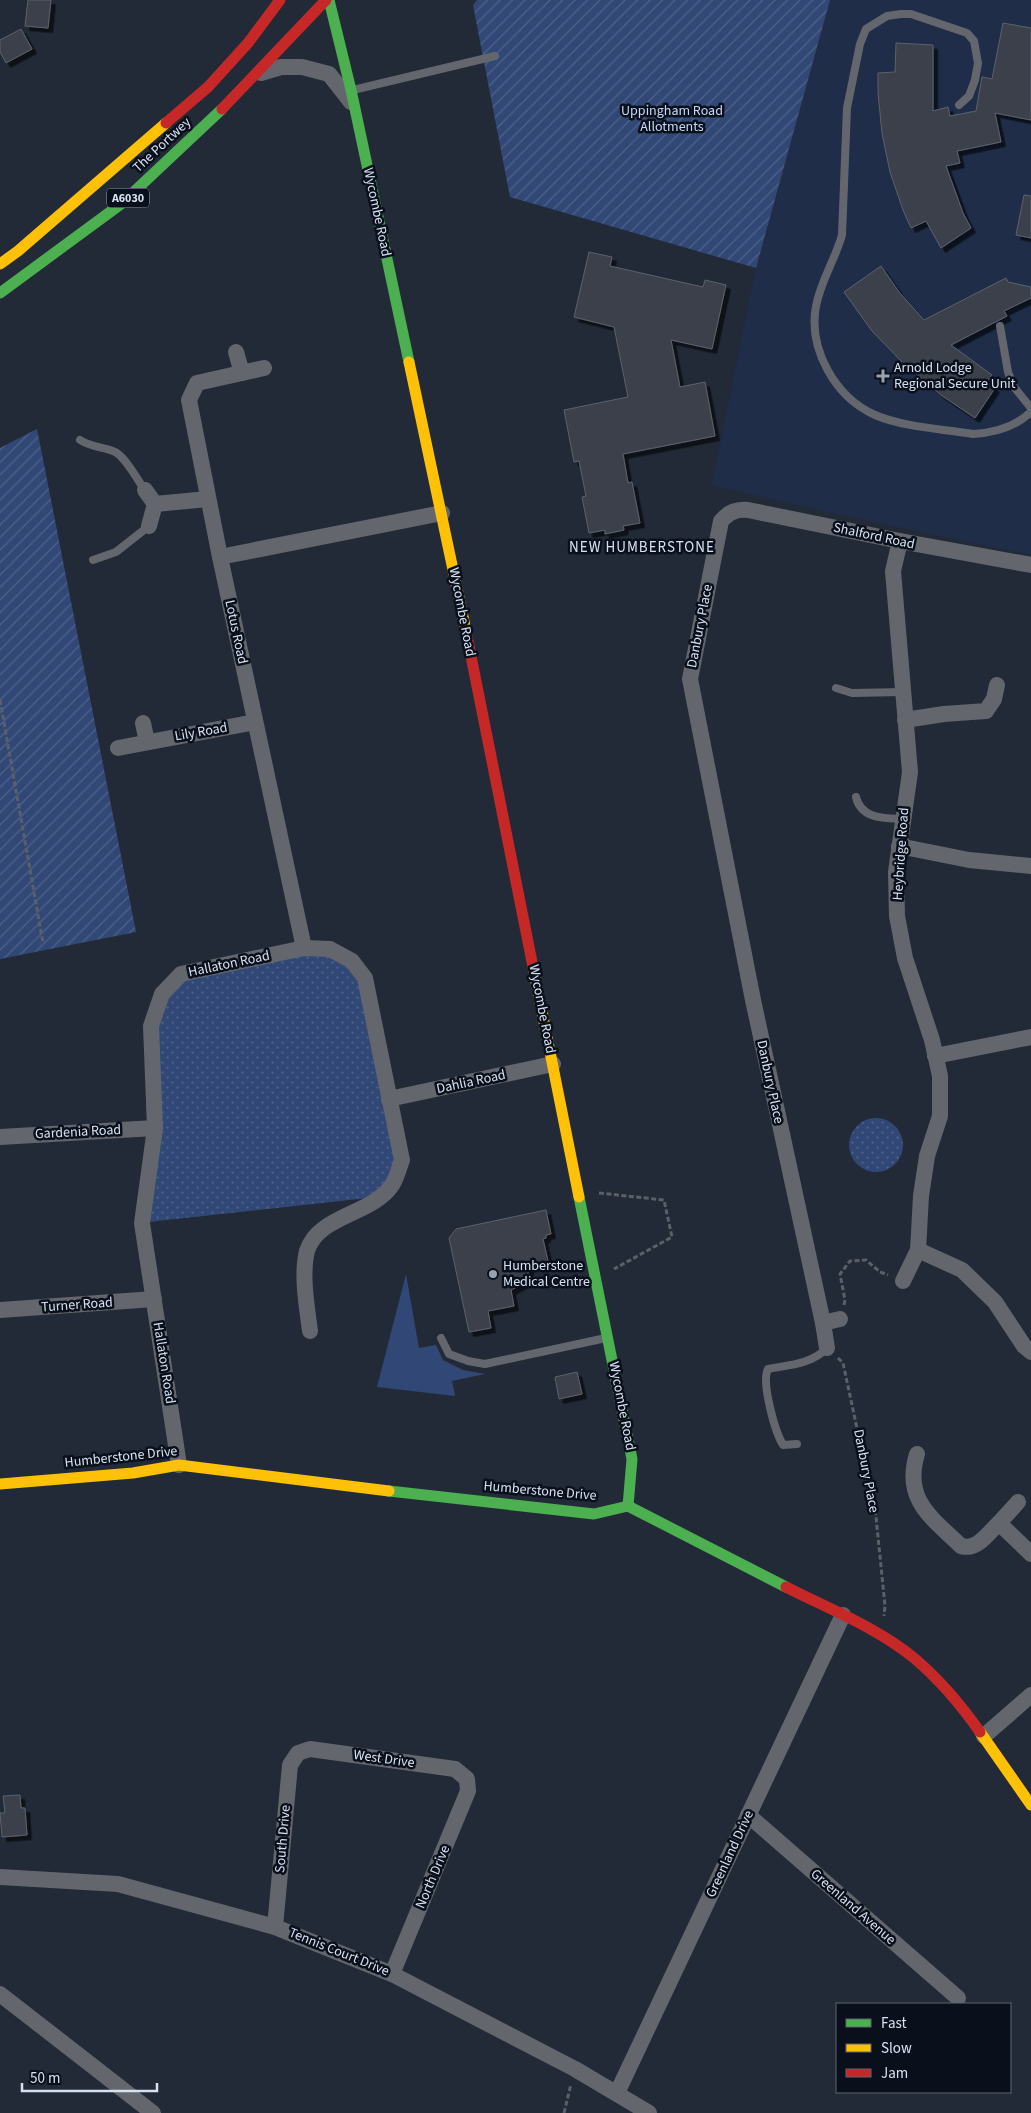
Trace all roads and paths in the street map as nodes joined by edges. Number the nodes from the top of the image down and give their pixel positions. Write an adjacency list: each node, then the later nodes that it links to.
1 (280, 0): 7 (main road, The Portwey)
2 (327, 0): 4 (main road, The Portwey / A6030); 5 (main road, Wycombe Road)
3 (495, 56): 5 (lane)
4 (256, 74): 5 (street); 8 (main road, The Portwey / A6030)
5 (352, 98): 21 (main road, Wycombe Road)
6 (959, 105): 16 (lane)
7 (102, 177): 8 (street); 9 (main road, The Portwey)
8 (121, 204): 10 (main road, The Portwey / A6030)
9 (0, 264)
10 (0, 293)
11 (1000, 326): 15 (lane)
12 (236, 352): 14 (street)
13 (264, 368): 14 (street, Lotus Road)
14 (242, 372): 19 (street, Lotus Road)
15 (1031, 408)
16 (1031, 412)
17 (80, 440): 18 (lane)
18 (144, 490): 20 (street)
19 (208, 499): 20 (street); 25 (street, Lotus Road)
20 (155, 504): 23 (street)
21 (442, 513): 25 (street); 45 (main road, Wycombe Road)
22 (721, 522): 24 (street, Shalford Road); 56 (street, Danbury Place)
23 (149, 526): 26 (lane)
24 (900, 541): 27 (street, Shalford Road); 30 (street, Heybridge Road)
25 (220, 558): 33 (street, Lotus Road)
26 (93, 560)
27 (1031, 565)
28 (997, 685): 32 (street)
29 (836, 688): 30 (lane)
30 (903, 692): 32 (street, Heybridge Road)
31 (0, 700): 41 (path)
32 (905, 720): 38 (street, Heybridge Road)
33 (255, 722): 35 (street, Lily Road); 42 (street, Lotus Road)
34 (143, 723): 35 (street)
35 (147, 742): 36 (street, Lily Road)
36 (118, 748)
37 (856, 797): 38 (lane)
38 (903, 819): 39 (street, Heybridge Road)
39 (900, 846): 40 (street); 44 (street, Heybridge Road)
40 (1031, 866)
41 (43, 943)
42 (304, 948): 46 (street, Hallaton Road); 47 (street, Hallaton Road)
43 (1031, 1037): 44 (street)
44 (936, 1056): 50 (street, Heybridge Road)
45 (553, 1064): 46 (street, Dahlia Road); 49 (main road, Wycombe Road)
46 (389, 1099): 57 (street, Hallaton Road)
47 (155, 1128): 48 (street, Gardenia Road); 53 (street, Hallaton Road)
48 (0, 1137)
49 (579, 1191): 51 (main road, Wycombe Road); 51 (path)
50 (918, 1250): 52 (street, Heybridge Road); 61 (street)
51 (596, 1279): 59 (main road, Wycombe Road)
52 (903, 1281): 55 (path)
53 (154, 1299): 54 (street, Turner Road); 64 (street, Hallaton Road)
54 (0, 1310)
55 (840, 1319): 56 (street)
56 (823, 1323): 60 (street, Danbury Place)
57 (310, 1331)
58 (441, 1338): 59 (lane)
59 (608, 1338): 67 (main road, Wycombe Road)
60 (827, 1348): 62 (lane); 71 (path, Danbury Place)
61 (1031, 1352)
62 (798, 1444)
63 (917, 1454): 68 (street)
64 (180, 1464): 65 (main road, Humberstone Drive); 67 (main road, Humberstone Drive)
65 (0, 1484)
66 (1018, 1502): 68 (street)
67 (628, 1506): 70 (main road)
68 (999, 1523): 69 (street)
69 (1031, 1554)
70 (843, 1615): 71 (main road); 77 (street, Greenland Drive)
71 (880, 1635): 73 (main road)
72 (1031, 1694): 73 (street)
73 (984, 1736): 76 (main road)
74 (298, 1753): 75 (street, West Drive); 79 (street, South Drive)
75 (466, 1779): 80 (street, North Drive)
76 (1031, 1805)
77 (748, 1815): 82 (street, Greenland Avenue); 84 (street, Greenland Drive)
78 (0, 1877): 79 (street, Tennis Court Drive)
79 (275, 1927): 80 (street, Tennis Court Drive)
80 (392, 1974): 83 (street, Tennis Court Drive)
81 (0, 1994): 85 (street)
82 (958, 1998)
83 (575, 2069): 84 (street, Tennis Court Drive); 86 (path)
84 (617, 2093): 87 (street, Tennis Court Drive)
85 (153, 2113)
86 (564, 2113)
87 (648, 2113)

